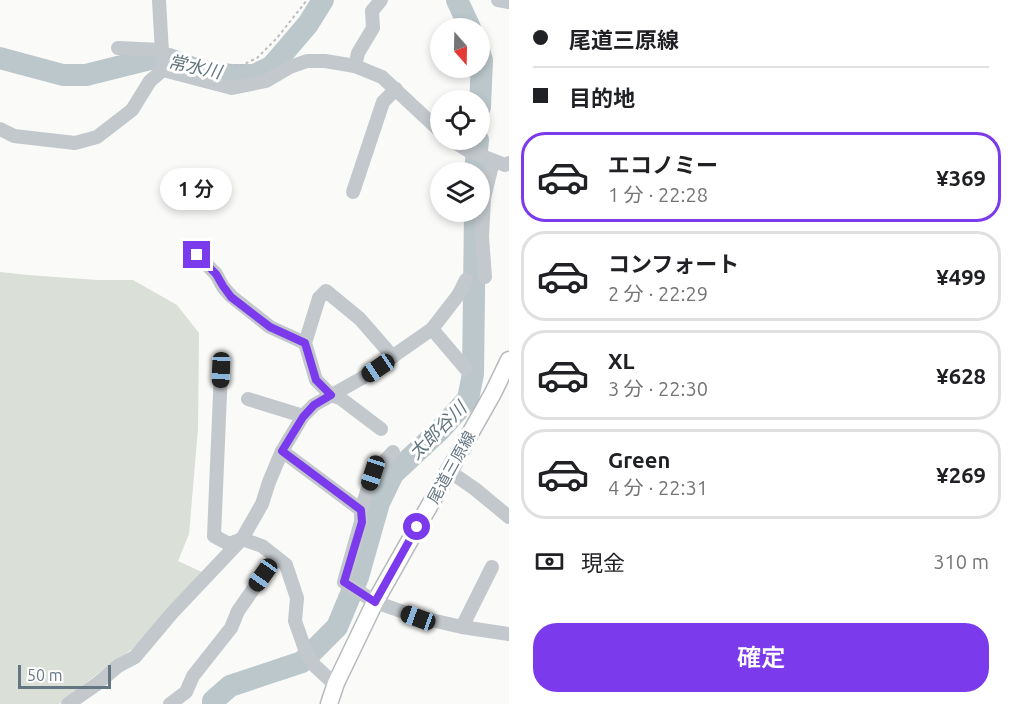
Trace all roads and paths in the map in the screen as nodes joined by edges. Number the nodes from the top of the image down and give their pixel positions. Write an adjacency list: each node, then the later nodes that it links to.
1 (159, 0): 7 (street)
2 (307, 0): 7 (path)
3 (381, 0): 8 (street)
4 (498, 0): 5 (street)
5 (509, 2)
6 (118, 48): 7 (street)
7 (162, 50): 9 (street)
8 (355, 66): 9 (street); 10 (street)
9 (163, 70): 12 (street)
10 (396, 89): 11 (street); 16 (street)
11 (430, 121)
12 (0, 129)
13 (467, 150): 14 (street)
14 (489, 159): 15 (street); 18 (street)
15 (509, 163)
16 (354, 192)
17 (197, 255): 21 (street)
18 (485, 277)
19 (466, 280): 20 (street)
20 (432, 329): 22 (street); 24 (street)
21 (305, 343): 22 (street); 26 (street)
22 (393, 357): 26 (street)
23 (509, 360): 32 (main road, 尾道三原線)
24 (466, 369)
25 (221, 370): 35 (street)
26 (331, 395): 28 (street); 29 (street)
27 (248, 399): 28 (street)
28 (303, 417): 30 (street)
29 (381, 429)
30 (282, 451): 33 (street); 35 (street)
31 (393, 452): 33 (street)
32 (449, 471): 34 (street); 38 (main road, 尾道三原線)
33 (361, 510): 38 (street)
34 (509, 517)
35 (242, 539): 36 (street); 42 (street)
36 (275, 558): 41 (street); 43 (street)
37 (492, 567): 39 (street)
38 (375, 602): 39 (street); 41 (main road, 尾道三原線)
39 (462, 627): 40 (street)
40 (509, 634)
41 (336, 683): 44 (main road, 尾道三原線)
42 (68, 704)
43 (170, 704)
44 (329, 704)

